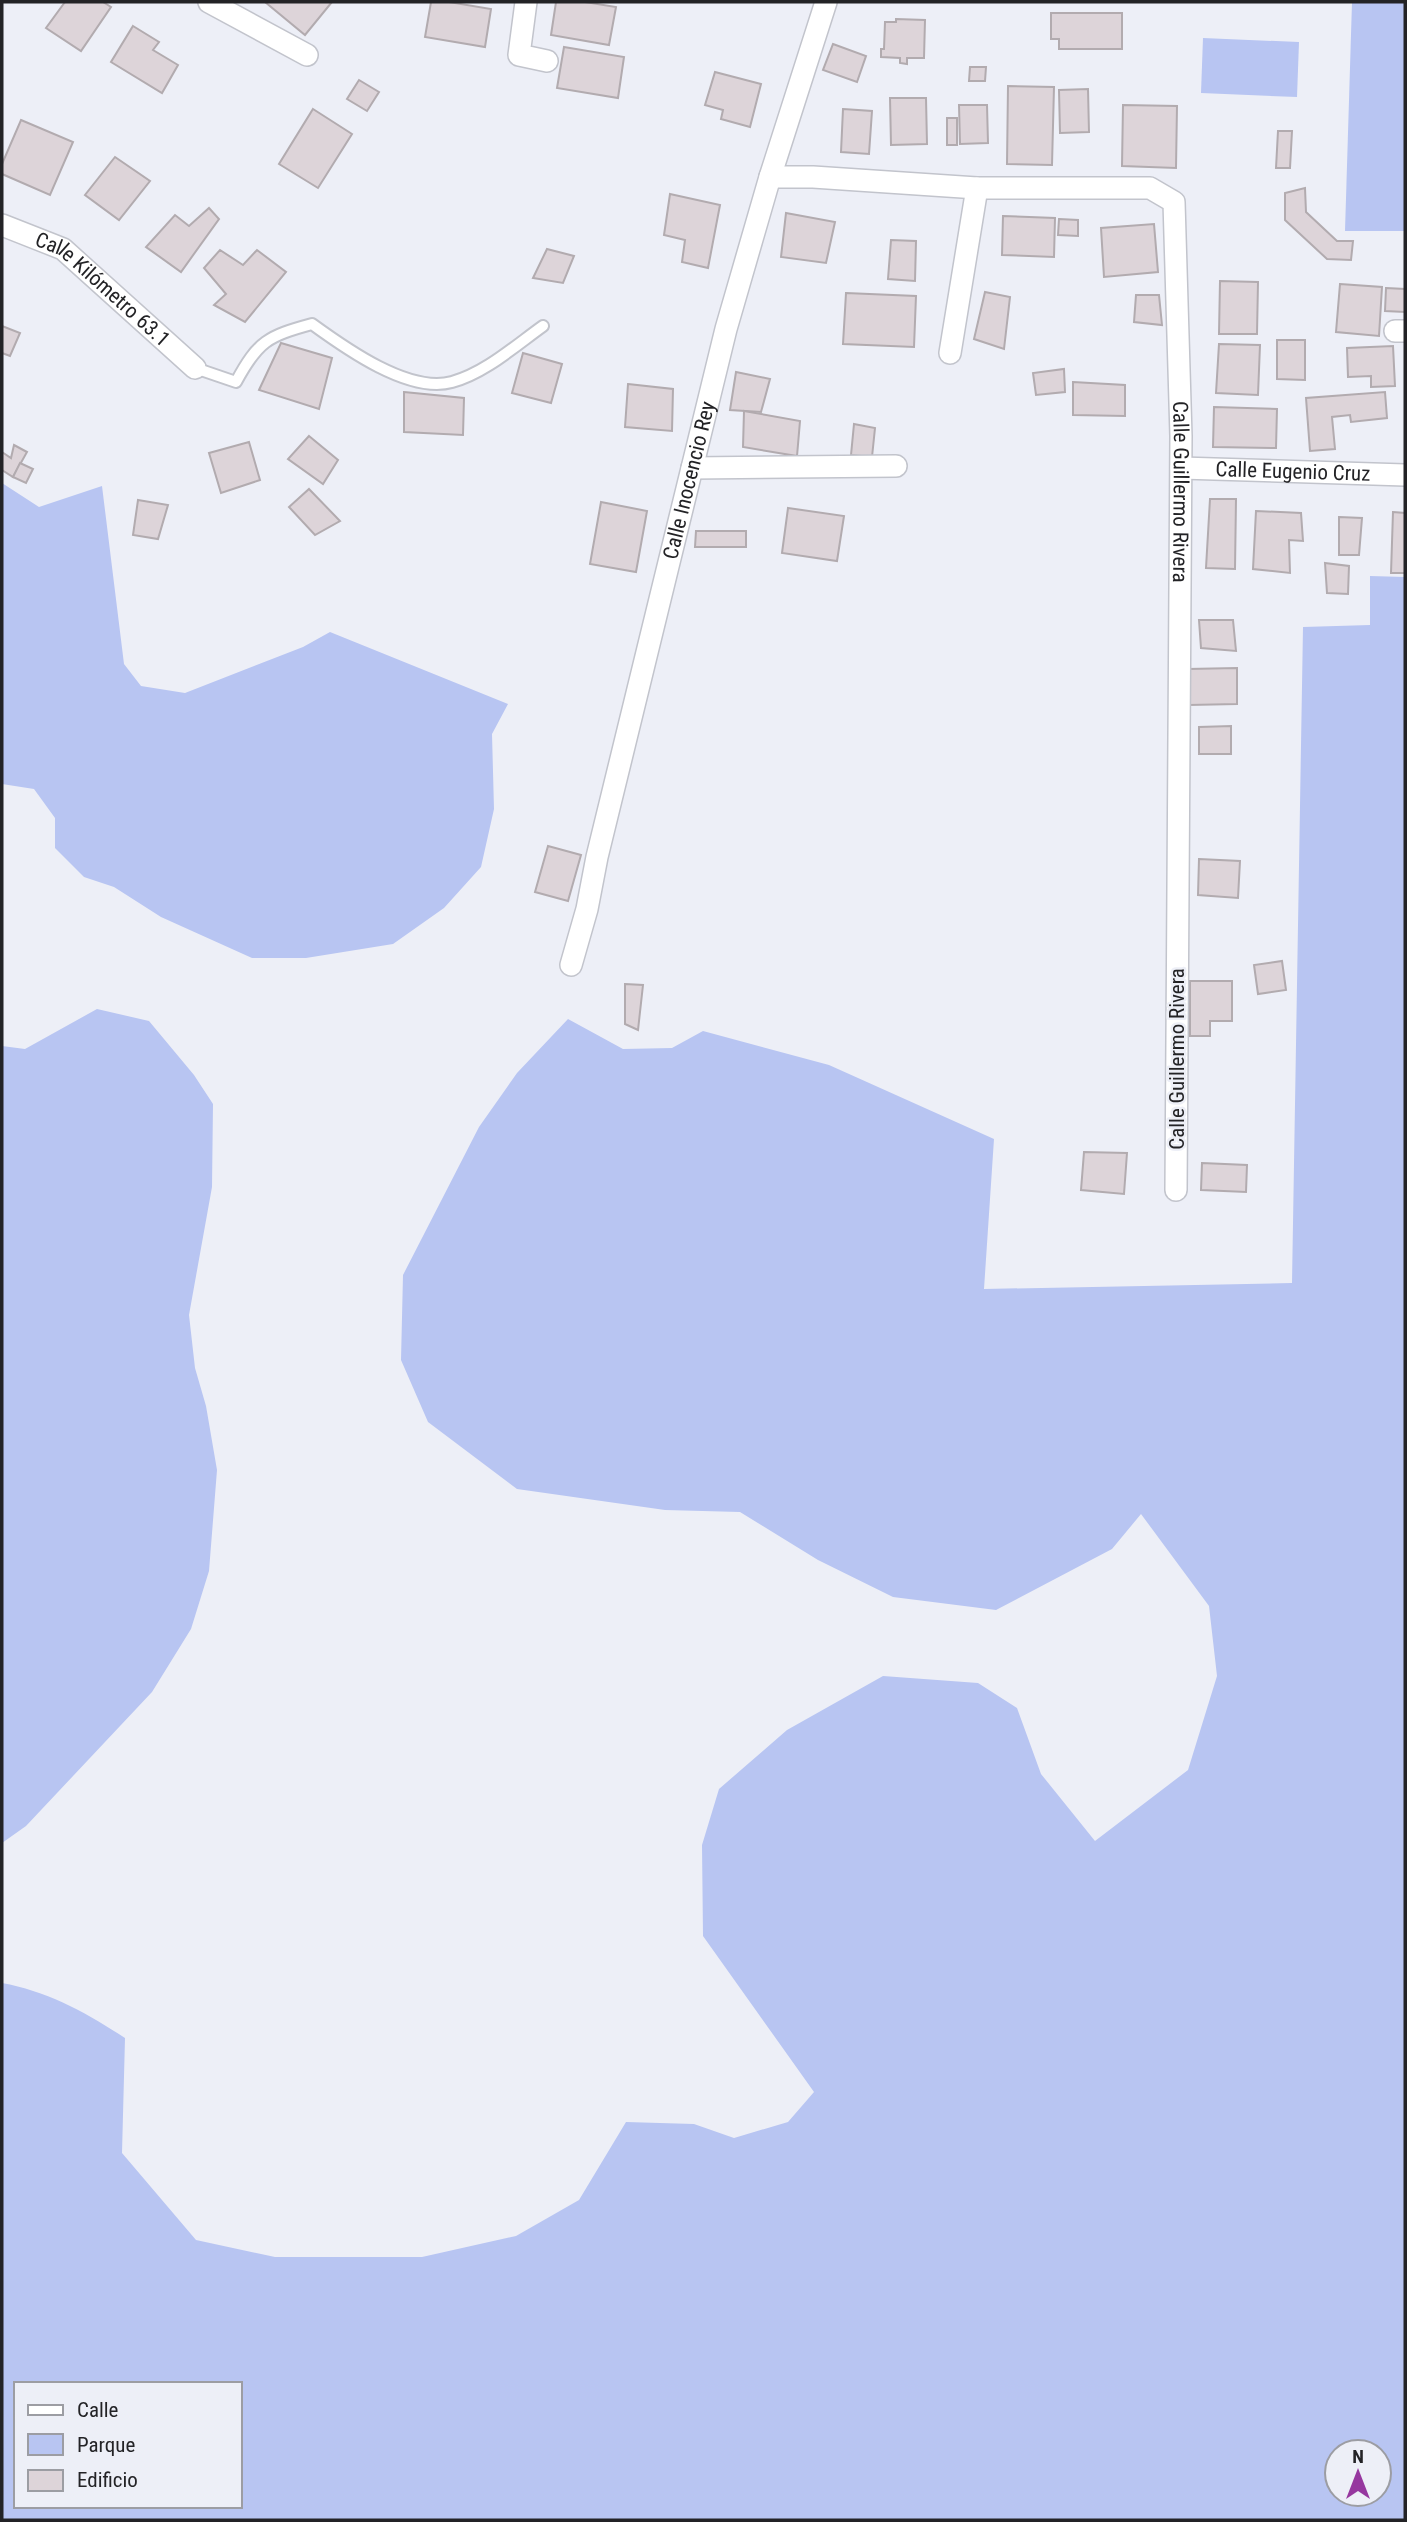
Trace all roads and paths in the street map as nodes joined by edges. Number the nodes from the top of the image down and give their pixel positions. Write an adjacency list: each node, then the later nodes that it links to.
1 (209, 2): 4 (street)
2 (526, 2): 5 (street)
3 (827, 2): 6 (street, Calle Inocencio Rey)
4 (307, 55)
5 (547, 61)
6 (770, 177): 7 (street, Calle Guillermo Rivera); 13 (street, Calle Inocencio Rey)
7 (977, 188): 10 (street); 14 (street, Calle Guillermo Rivera)
8 (2, 225): 11 (street, Calle Kilómetro 63.1)
9 (543, 326): 11 (lane)
10 (950, 353)
11 (194, 368)
12 (896, 466): 13 (street)
13 (692, 468): 16 (street, Calle Inocencio Rey)
14 (1181, 468): 15 (street, Calle Eugenio Cruz); 17 (street, Calle Guillermo Rivera)
15 (1405, 475)
16 (571, 965)
17 (1176, 1190)

